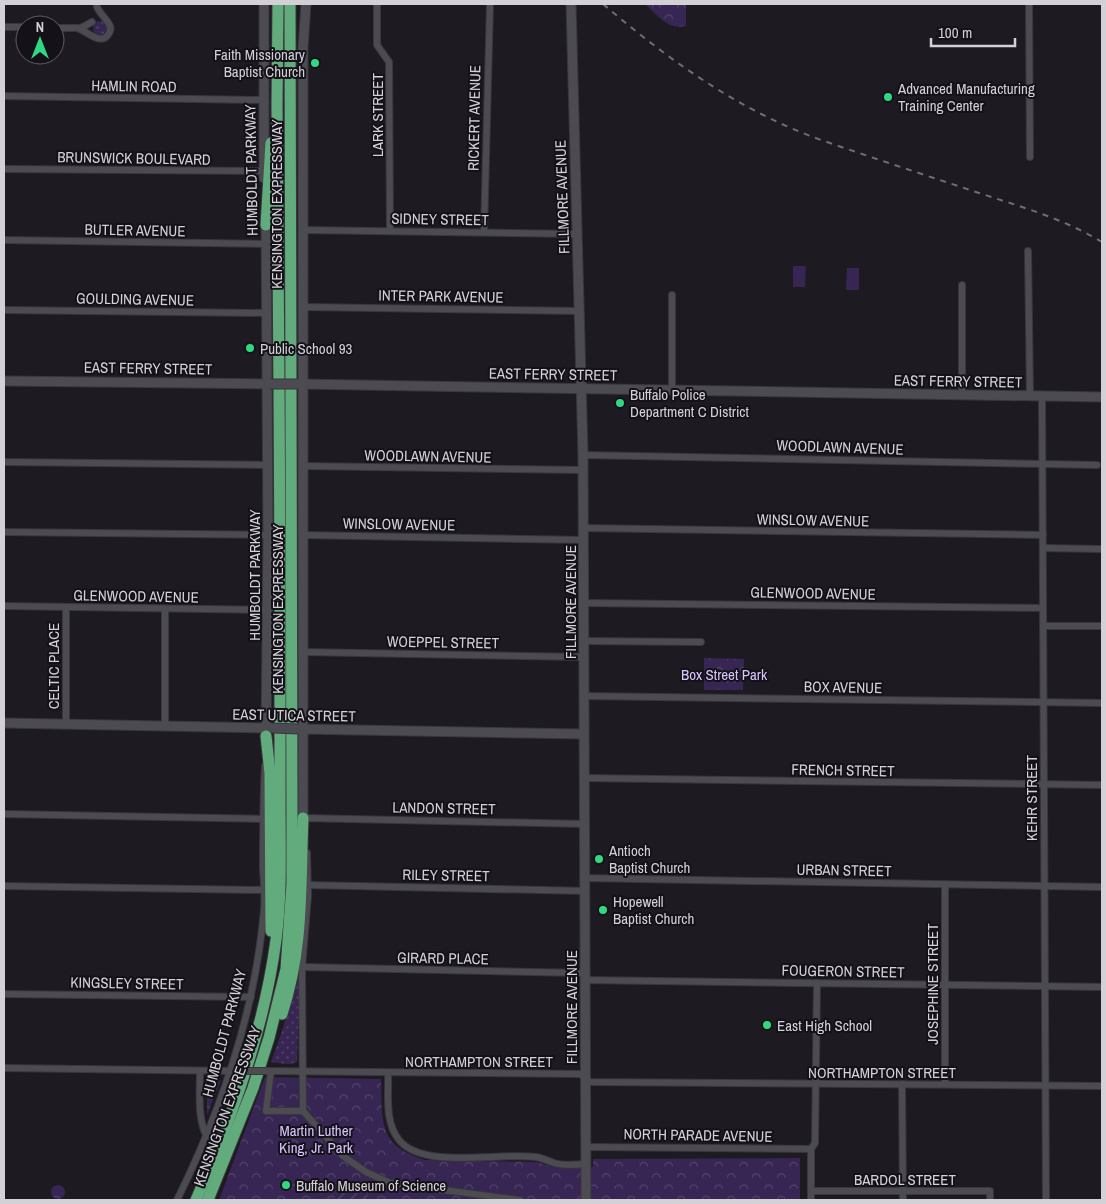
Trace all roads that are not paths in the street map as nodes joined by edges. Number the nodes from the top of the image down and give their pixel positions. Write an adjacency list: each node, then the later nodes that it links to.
1 (264, 4): 16 (street, HUMBOLDT PARKWAY)
2 (278, 4): 17 (highway, KENSINGTON EXPRESSWAY)
3 (290, 4): 104 (highway, KENSINGTON EXPRESSWAY)
4 (306, 4): 22 (street)
5 (377, 4): 23 (street, LARK STREET)
6 (490, 4): 24 (street, RICKERT AVENUE)
7 (571, 4): 25 (street, FILLMORE AVENUE)
8 (1029, 4): 18 (street)
9 (97, 6): 10 (street); 11 (street)
10 (93, 21): 11 (street); 13 (street); 14 (street)
11 (108, 23): 14 (street)
12 (65, 28): 13 (street)
13 (77, 28): 14 (street)
14 (93, 37)
15 (4, 96): 16 (street, HAMLIN ROAD)
16 (264, 100): 20 (street, HUMBOLDT PARKWAY)
17 (277, 104): 21 (highway); 95 (highway, KENSINGTON EXPRESSWAY)
18 (1030, 157)
19 (4, 169): 20 (street, BRUNSWICK BOULEVARD)
20 (264, 172): 21 (street, HUMBOLDT PARKWAY)
21 (266, 225): 27 (street, HUMBOLDT PARKWAY)
22 (302, 230): 23 (street, SIDNEY STREET); 31 (street)
23 (390, 230): 24 (street, SIDNEY STREET)
24 (484, 232): 25 (street, SIDNEY STREET)
25 (577, 234): 33 (street, FILLMORE AVENUE)
26 (4, 240): 27 (street, BUTLER AVENUE)
27 (266, 244): 34 (street, HUMBOLDT PARKWAY)
28 (1028, 251): 41 (street)
29 (962, 285): 40 (street)
30 (672, 295): 39 (street)
31 (303, 307): 33 (street, INTER PARK AVENUE); 37 (street)
32 (4, 310): 34 (street, GOULDING AVENUE)
33 (579, 311): 38 (street, FILLMORE AVENUE)
34 (266, 313): 36 (street, HUMBOLDT PARKWAY)
35 (4, 380): 36 (street, EAST FERRY STREET)
36 (268, 384): 37 (street, EAST FERRY STREET, bridge); 47 (street, HUMBOLDT PARKWAY)
37 (300, 384): 38 (street, EAST FERRY STREET); 49 (street)
38 (581, 388): 39 (street, EAST FERRY STREET); 44 (street, FILLMORE AVENUE)
39 (672, 390): 40 (street, EAST FERRY STREET)
40 (962, 395): 41 (street, EAST FERRY STREET)
41 (1030, 396): 42 (street, EAST FERRY STREET)
42 (1042, 396): 43 (street, EAST FERRY STREET); 46 (street, KEHR STREET)
43 (1102, 397)
44 (583, 455): 46 (street, WOODLAWN AVENUE); 50 (street, FILLMORE AVENUE)
45 (4, 462): 47 (street)
46 (1042, 464): 48 (street, WOODLAWN AVENUE); 55 (street, KEHR STREET)
47 (267, 465): 53 (street, HUMBOLDT PARKWAY)
48 (1097, 465)
49 (303, 466): 50 (street, WOODLAWN AVENUE); 54 (street)
50 (584, 470): 51 (street, FILLMORE AVENUE)
51 (584, 528): 55 (street, WINSLOW AVENUE); 56 (street, FILLMORE AVENUE)
52 (4, 532): 53 (street)
53 (268, 535): 64 (street, HUMBOLDT PARKWAY)
54 (303, 535): 56 (street, WINSLOW AVENUE); 69 (street)
55 (1043, 535): 57 (street, KEHR STREET)
56 (584, 540): 59 (street, FILLMORE AVENUE)
57 (1043, 548): 58 (street); 62 (street, KEHR STREET)
58 (1102, 549)
59 (584, 603): 62 (street, GLENWOOD AVENUE); 67 (street, FILLMORE AVENUE)
60 (4, 606): 61 (street, GLENWOOD AVENUE)
61 (66, 608): 63 (street, GLENWOOD AVENUE); 75 (street, CELTIC PLACE)
62 (1043, 608): 65 (street, KEHR STREET)
63 (165, 609): 64 (street, GLENWOOD AVENUE); 76 (street)
64 (268, 610): 78 (street, HUMBOLDT PARKWAY)
65 (1043, 626): 66 (street); 72 (street, KEHR STREET)
66 (1102, 626)
67 (584, 641): 68 (street); 70 (street, FILLMORE AVENUE)
68 (701, 642)
69 (303, 652): 70 (street, WOEPPEL STREET); 77 (street)
70 (584, 658): 71 (street, FILLMORE AVENUE)
71 (584, 696): 72 (street, BOX AVENUE); 79 (street, FILLMORE AVENUE)
72 (1044, 702): 73 (street, BOX AVENUE); 81 (street, KEHR STREET)
73 (1102, 703)
74 (4, 724): 75 (street, EAST UTICA STREET)
75 (66, 725): 76 (street, EAST UTICA STREET)
76 (165, 727): 78 (street, EAST UTICA STREET)
77 (301, 729): 78 (street, EAST UTICA STREET, bridge); 79 (street, EAST UTICA STREET); 84 (street)
78 (268, 731): 85 (street, HUMBOLDT PARKWAY); 95 (highway)
79 (584, 734): 80 (street, FILLMORE AVENUE)
80 (584, 778): 81 (street, FRENCH STREET); 86 (street, FILLMORE AVENUE)
81 (1044, 784): 82 (street, FRENCH STREET); 91 (street, KEHR STREET)
82 (1102, 785)
83 (4, 814): 85 (street)
84 (303, 818): 86 (street, LANDON STREET); 89 (street); 104 (highway)
85 (263, 819): 93 (street, HUMBOLDT PARKWAY)
86 (584, 824): 87 (street, FILLMORE AVENUE)
87 (584, 878): 88 (street, URBAN STREET); 94 (street, FILLMORE AVENUE)
88 (945, 884): 91 (street, URBAN STREET); 99 (street, JOSEPHINE STREET)
89 (308, 885): 94 (street, RILEY STREET); 96 (street)
90 (4, 886): 93 (street)
91 (1044, 886): 92 (street, URBAN STREET); 100 (street, KEHR STREET)
92 (1102, 887)
93 (264, 890): 103 (street, HUMBOLDT PARKWAY)
94 (584, 891): 97 (street, FILLMORE AVENUE)
95 (272, 965): 125 (highway, KENSINGTON EXPRESSWAY)
96 (302, 967): 97 (street, GIRARD PLACE); 109 (street)
97 (584, 977): 98 (street, FOUGERON STREET); 111 (street, FILLMORE AVENUE)
98 (816, 984): 99 (street, FOUGERON STREET); 112 (street)
99 (945, 985): 100 (street, FOUGERON STREET); 114 (street, JOSEPHINE STREET)
100 (1044, 986): 101 (street, FOUGERON STREET); 115 (street, KEHR STREET)
101 (1102, 987)
102 (4, 994): 103 (street, KINGSLEY STREET)
103 (250, 997): 107 (street, HUMBOLDT PARKWAY)
104 (269, 1038): 126 (highway, KENSINGTON EXPRESSWAY)
105 (4, 1068): 106 (street, NORTHAMPTON STREET)
106 (200, 1071): 107 (street, NORTHAMPTON STREET); 118 (street)
107 (234, 1071): 108 (street, NORTHAMPTON STREET, bridge); 118 (street, HUMBOLDT PARKWAY)
108 (268, 1071): 109 (street, NORTHAMPTON STREET); 117 (street)
109 (304, 1072): 110 (street, NORTHAMPTON STREET); 117 (street)
110 (388, 1073): 111 (street, NORTHAMPTON STREET); 121 (street)
111 (585, 1078): 112 (street, NORTHAMPTON STREET); 119 (street, FILLMORE AVENUE)
112 (816, 1084): 113 (street, NORTHAMPTON STREET); 120 (street)
113 (902, 1084): 114 (street, NORTHAMPTON STREET); 123 (street)
114 (945, 1084): 115 (street, NORTHAMPTON STREET)
115 (1045, 1085): 116 (street, NORTHAMPTON STREET); 132 (street, KEHR STREET)
116 (1102, 1086)
117 (303, 1111): 127 (street)
118 (207, 1137): 124 (street, HUMBOLDT PARKWAY)
119 (585, 1147): 120 (street, NORTH PARADE AVENUE); 121 (street, FILLMORE AVENUE)
120 (812, 1149): 122 (street)
121 (585, 1164): 128 (street, FILLMORE AVENUE)
122 (811, 1191): 123 (street, BARDOL STREET); 129 (street)
123 (903, 1191): 130 (street); 131 (street, BARDOL STREET)
124 (178, 1200)
125 (196, 1200)
126 (208, 1200)
127 (520, 1200)
128 (586, 1200)
129 (811, 1200)
130 (903, 1200)
131 (990, 1200)
132 (1046, 1200)

